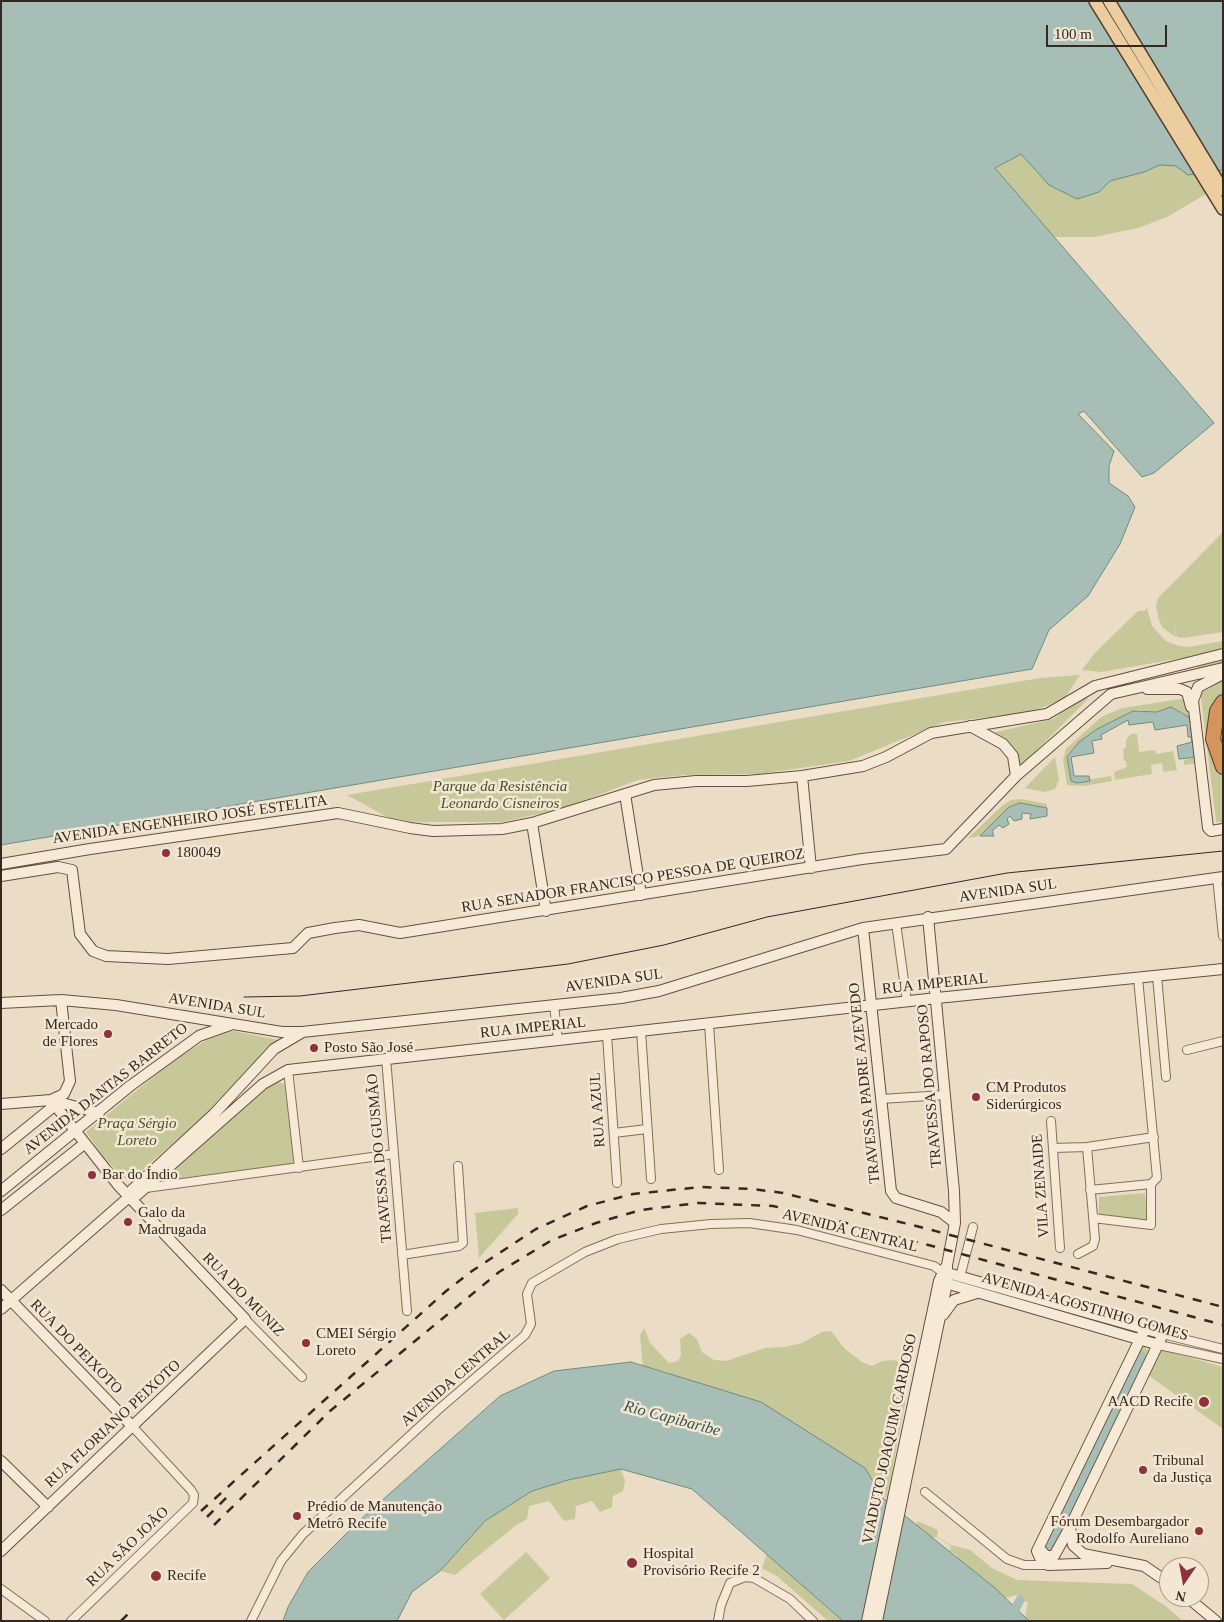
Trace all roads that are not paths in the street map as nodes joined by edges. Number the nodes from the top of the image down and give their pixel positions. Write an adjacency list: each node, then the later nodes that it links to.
1 (1094, 1): 4 (main road)
2 (1109, 1): 3 (main road)
3 (1223, 190)
4 (1223, 209)
5 (1223, 654): 11 (main road, AVENIDA ENGENHEIRO JOSÉ ESTELITA)
6 (1223, 668): 8 (main road, RUA SENADOR FRANCISCO PESSOA DE QUEIROZ)
7 (1223, 674): 10 (main road)
8 (1139, 687): 10 (main road); 14 (main road, RUA SENADOR FRANCISCO PESSOA DE QUEIROZ)
9 (1220, 706): 12 (highway)
10 (1195, 722): 17 (main road)
11 (970, 726): 13 (main road, AVENIDA ENGENHEIRO JOSÉ ESTELITA); 14 (main road)
12 (1223, 767)
13 (802, 776): 15 (main road, AVENIDA ENGENHEIRO JOSÉ ESTELITA); 20 (main road)
14 (1016, 776): 20 (main road, RUA SENADOR FRANCISCO PESSOA DE QUEIROZ)
15 (625, 794): 16 (main road, AVENIDA ENGENHEIRO JOSÉ ESTELITA); 24 (main road)
16 (532, 823): 18 (main road, AVENIDA ENGENHEIRO JOSÉ ESTELITA); 25 (main road)
17 (1223, 829)
18 (90, 849): 19 (main road, AVENIDA ENGENHEIRO JOSÉ ESTELITA); 21 (main road)
19 (1, 864)
20 (811, 868): 24 (main road, RUA SENADOR FRANCISCO PESSOA DE QUEIROZ)
21 (72, 870): 22 (main road, AVENIDA ENGENHEIRO JOSÉ ESTELITA); 25 (main road, RUA SENADOR FRANCISCO PESSOA DE QUEIROZ)
22 (1, 876)
23 (1220, 877): 26 (main road, AVENIDA SUL); 29 (street)
24 (642, 895): 25 (main road, RUA SENADOR FRANCISCO PESSOA DE QUEIROZ)
25 (546, 911)
26 (928, 917): 27 (main road, AVENIDA SUL); 33 (main road, TRAVESSA DO RAPOSO)
27 (896, 923): 28 (main road, AVENIDA SUL); 35 (street)
28 (863, 928): 37 (main road, AVENIDA SUL); 38 (main road, TRAVESSA PADRE AZEVEDO)
29 (1223, 936)
30 (1223, 969): 31 (main road, RUA IMPERIAL)
31 (1157, 976): 32 (main road, RUA IMPERIAL); 49 (street)
32 (1138, 978): 33 (main road, RUA IMPERIAL); 59 (street)
33 (937, 998): 35 (main road, RUA IMPERIAL); 50 (main road, TRAVESSA DO RAPOSO)
34 (60, 1000): 36 (main road, AVENIDA SUL); 39 (main road, AVENIDA SUL); 52 (main road, AVENIDA DANTAS BARRETO)
35 (907, 1002): 38 (main road, RUA IMPERIAL)
36 (1, 1003)
37 (554, 1005): 42 (main road, AVENIDA SUL); 44 (street)
38 (872, 1007): 40 (main road, RUA IMPERIAL); 51 (main road, TRAVESSA PADRE AZEVEDO)
39 (236, 1024): 42 (main road, AVENIDA SUL); 54 (main road, AVENIDA DANTAS BARRETO)
40 (709, 1024): 41 (main road, RUA IMPERIAL); 67 (street)
41 (641, 1031): 43 (main road, RUA IMPERIAL); 56 (street)
42 (302, 1032): 71 (main road, RUA IMPERIAL)
43 (607, 1035): 44 (main road, RUA IMPERIAL); 58 (street, RUA AZUL)
44 (558, 1040): 47 (main road, RUA IMPERIAL)
45 (1223, 1041): 46 (street)
46 (1187, 1050)
47 (386, 1058): 48 (main road, RUA IMPERIAL); 64 (street, TRAVESSA DO GUSMÃO)
48 (288, 1070): 66 (street); 71 (main road, RUA IMPERIAL)
49 (1166, 1077)
50 (944, 1095): 51 (street); 78 (main road, TRAVESSA DO RAPOSO)
51 (882, 1099): 78 (main road, TRAVESSA PADRE AZEVEDO)
52 (53, 1103): 53 (main road); 54 (main road); 57 (main road); 63 (main road, AVENIDA DANTAS BARRETO)
53 (1, 1104)
54 (99, 1113): 57 (main road, AVENIDA DANTAS BARRETO)
55 (1051, 1121): 62 (street, VILA ZENAIDE)
56 (647, 1129): 58 (street); 68 (street)
57 (76, 1130): 60 (main road); 73 (main road, AVENIDA DANTAS BARRETO)
58 (614, 1133): 69 (street, RUA AZUL)
59 (1154, 1137): 61 (street); 70 (street)
60 (84, 1144): 74 (main road, RUA DO MUNIZ); 75 (main road, AVENIDA DANTAS BARRETO)
61 (1087, 1147): 62 (street); 72 (street)
62 (1053, 1148): 80 (street, VILA ZENAIDE)
63 (1, 1149)
64 (394, 1154): 66 (street); 82 (street, TRAVESSA DO GUSMÃO)
65 (458, 1166): 82 (street, TRAVESSA DO GUSMÃO)
66 (299, 1168): 71 (street)
67 (719, 1170)
68 (651, 1179)
69 (616, 1183)
70 (1151, 1184): 72 (street); 77 (street)
71 (143, 1187): 74 (main road, RUA IMPERIAL); 76 (main road)
72 (1090, 1190): 77 (street)
73 (1, 1191)
74 (129, 1197): 76 (main road, RUA DO MUNIZ); 87 (main road, RUA IMPERIAL)
75 (1, 1210)
76 (144, 1212): 90 (main road, RUA DO MUNIZ)
77 (1093, 1218): 81 (street)
78 (955, 1223): 83 (main road, VIADUTO JOAQUIM CARDOSO)
79 (973, 1227): 84 (street)
80 (1060, 1248)
81 (1078, 1254)
82 (402, 1255): 89 (street, TRAVESSA DO GUSMÃO)
83 (945, 1275): 84 (main road, AVENIDA AGOSTINHO GOMES); 86 (main road, AVENIDA AGOSTINHO GOMES); 92 (main road, VIADUTO JOAQUIM CARDOSO); 96 (main road, VIADUTO JOAQUIM CARDOSO); 115 (street, AVENIDA CENTRAL)
84 (960, 1277): 91 (main road, AVENIDA AGOSTINHO GOMES)
85 (1, 1290): 87 (main road, RUA DO PEIXOTO)
86 (979, 1293): 92 (main road); 94 (main road, AVENIDA AGOSTINHO GOMES)
87 (11, 1300): 88 (main road, RUA IMPERIAL); 100 (main road, RUA DO PEIXOTO)
88 (1, 1309)
89 (407, 1311)
90 (245, 1319): 99 (street, RUA DO MUNIZ); 100 (main road, RUA FLORIANO PEIXOTO)
91 (1145, 1329): 93 (main road, AVENIDA AGOSTINHO GOMES); 94 (main road)
92 (936, 1332): 96 (main road, VIADUTO JOAQUIM CARDOSO)
93 (1163, 1334): 95 (main road); 97 (street, AVENIDA AGOSTINHO GOMES)
94 (1140, 1340): 95 (main road, AVENIDA AGOSTINHO GOMES); 106 (main road)
95 (1159, 1345): 98 (street, AVENIDA AGOSTINHO GOMES); 105 (main road)
96 (928, 1348): 118 (main road, VIADUTO JOAQUIM CARDOSO); 119 (main road, VIADUTO JOAQUIM CARDOSO)
97 (1223, 1349)
98 (1223, 1359)
99 (302, 1377)
100 (132, 1426): 102 (street, RUA DO PEIXOTO); 104 (main road, RUA FLORIANO PEIXOTO)
101 (1, 1461): 104 (main road)
102 (191, 1490): 114 (street, RUA SÃO JOÃO)
103 (925, 1492): 109 (street)
104 (48, 1507): 107 (main road, RUA FLORIANO PEIXOTO)
105 (1070, 1526): 106 (main road); 108 (main road)
106 (1038, 1545): 109 (main road)
107 (1, 1551)
108 (1128, 1562): 109 (main road); 110 (main road)
109 (1048, 1565)
110 (1159, 1576)
111 (1, 1589): 113 (street)
112 (1200, 1607): 120 (main road)
113 (45, 1621)
114 (71, 1621)
115 (251, 1621)
116 (718, 1621): 117 (street)
117 (813, 1621)
118 (867, 1621)
119 (877, 1621)
120 (1216, 1621)

